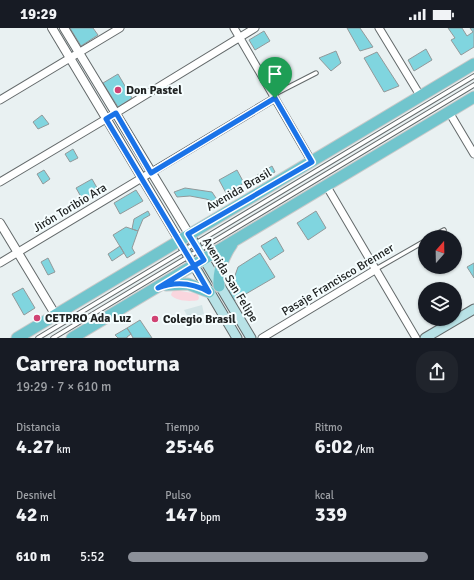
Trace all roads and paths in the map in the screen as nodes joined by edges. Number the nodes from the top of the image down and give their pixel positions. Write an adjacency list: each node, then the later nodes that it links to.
1 (52, 28): 9 (street)
2 (64, 28): 8 (street)
3 (120, 28): 8 (street)
4 (234, 28): 7 (street)
5 (255, 28): 7 (street)
6 (379, 28): 15 (street)
7 (240, 37): 14 (street); 19 (street)
8 (79, 53): 9 (street); 19 (street)
9 (70, 58): 17 (street); 20 (street)
10 (474, 64): 15 (main road, Avenida Brasil)
11 (316, 73): 14 (lane)
12 (474, 76): 29 (lane, Avenida Brasil)
13 (474, 85): 29 (lane, Avenida Brasil)
14 (274, 96): 22 (street); 23 (street, Jirón Toribio Ara)
15 (421, 97): 22 (main road, Avenida Brasil)
16 (474, 97): 18 (main road, Avenida Brasil)
17 (0, 100)
18 (449, 112): 21 (street); 26 (main road, Avenida Brasil)
19 (116, 113): 20 (street); 23 (street)
20 (106, 119): 24 (street); 25 (street)
21 (474, 154)
22 (312, 162): 29 (main road, Avenida Brasil)
23 (151, 173): 24 (street, Jirón Toribio Ara); 29 (street)
24 (142, 178): 31 (street); 32 (street, Jirón Toribio Ara)
25 (0, 182)
26 (326, 185): 28 (main road, Avenida Brasil); 36 (street)
27 (0, 223): 32 (street)
28 (235, 240): 33 (main road, Avenida Brasil); 37 (main road)
29 (193, 243): 31 (main road, Avenida Brasil); 31 (lane, Avenida Brasil); 33 (main road, Avenida San Felipe)
30 (418, 244): 36 (lane, Pasaje Francisco Brenner)
31 (184, 249): 35 (main road, Avenida San Felipe); 41 (main road, Avenida Brasil); 42 (lane, Avenida Brasil); 44 (lane, Avenida Brasil)
32 (18, 252): 34 (street, Jirón Toribio Ara); 41 (street)
33 (204, 260): 35 (main road, Avenida Brasil); 37 (main road, Avenida San Felipe)
34 (0, 263)
35 (194, 266): 38 (main road, Avenida Brasil); 39 (main road, Avenida San Felipe)
36 (375, 270): 48 (street, Pasaje Francisco Brenner); 49 (street)
37 (219, 286): 47 (main road, Avenida San Felipe)
38 (158, 288): 39 (main road); 42 (main road, Avenida Brasil)
39 (209, 292): 46 (main road, Avenida San Felipe)
40 (474, 309): 50 (main road)
41 (55, 314): 43 (main road, Avenida Brasil)
42 (68, 335): 45 (lane, Avenida Brasil)
43 (17, 338)
44 (38, 338)
45 (53, 338)
46 (237, 338)
47 (250, 338)
48 (262, 338)
49 (416, 338)
50 (425, 338)

